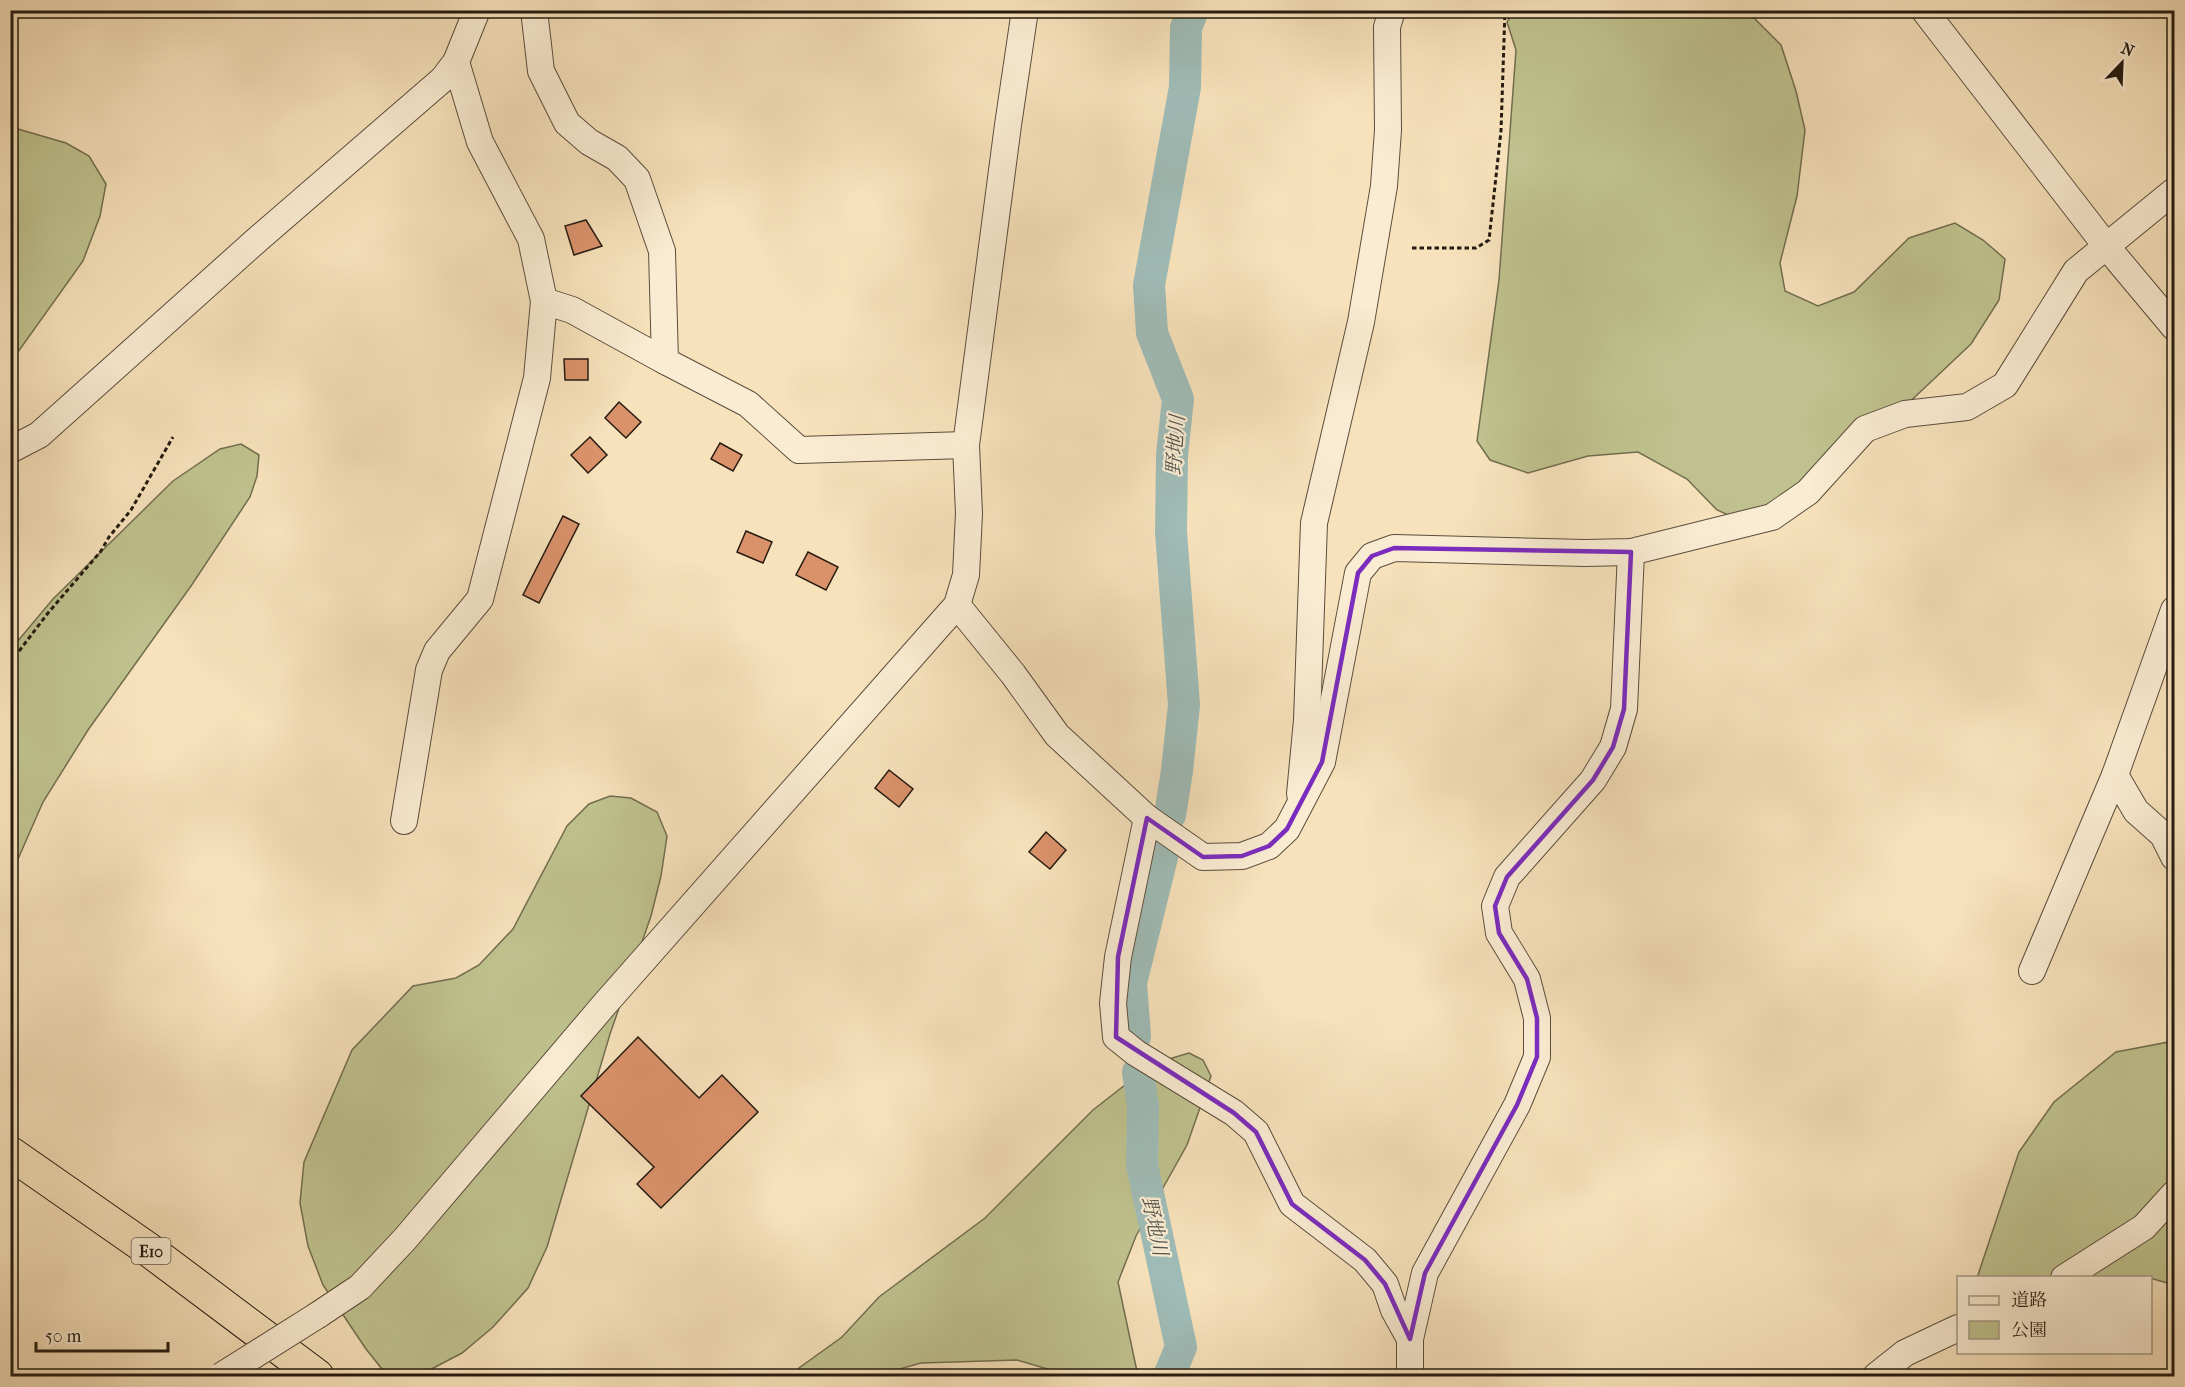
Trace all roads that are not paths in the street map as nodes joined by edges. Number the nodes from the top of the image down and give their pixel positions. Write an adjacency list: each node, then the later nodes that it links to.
1 (477, 10): 6 (street)
2 (534, 10): 11 (street)
3 (1025, 10): 12 (street)
4 (1392, 10): 18 (street)
5 (1924, 10): 8 (street)
6 (456, 62): 9 (street); 13 (street)
7 (2175, 192): 8 (street)
8 (2107, 247): 10 (street); 14 (street)
9 (544, 301): 11 (street); 20 (street)
10 (2175, 327)
11 (665, 361): 12 (street)
12 (966, 445): 15 (street)
13 (10, 450)
14 (1631, 552): 18 (street); 27 (street)
15 (957, 605): 19 (street); 29 (street, bridge)
16 (2175, 610): 17 (street)
17 (2115, 775): 21 (street); 22 (street)
18 (1299, 803): 19 (street)
19 (1147, 818): 27 (street)
20 (404, 821)
21 (2175, 857)
22 (2032, 971)
23 (10, 1153): 28 (highway, E10)
24 (2175, 1194): 25 (street)
25 (2067, 1276)
26 (1957, 1329): 33 (street)
27 (1410, 1340): 32 (street)
28 (288, 1354): 30 (highway); 31 (highway, E10)
29 (221, 1377)
30 (312, 1377)
31 (317, 1377)
32 (1410, 1377)
33 (1876, 1377)

